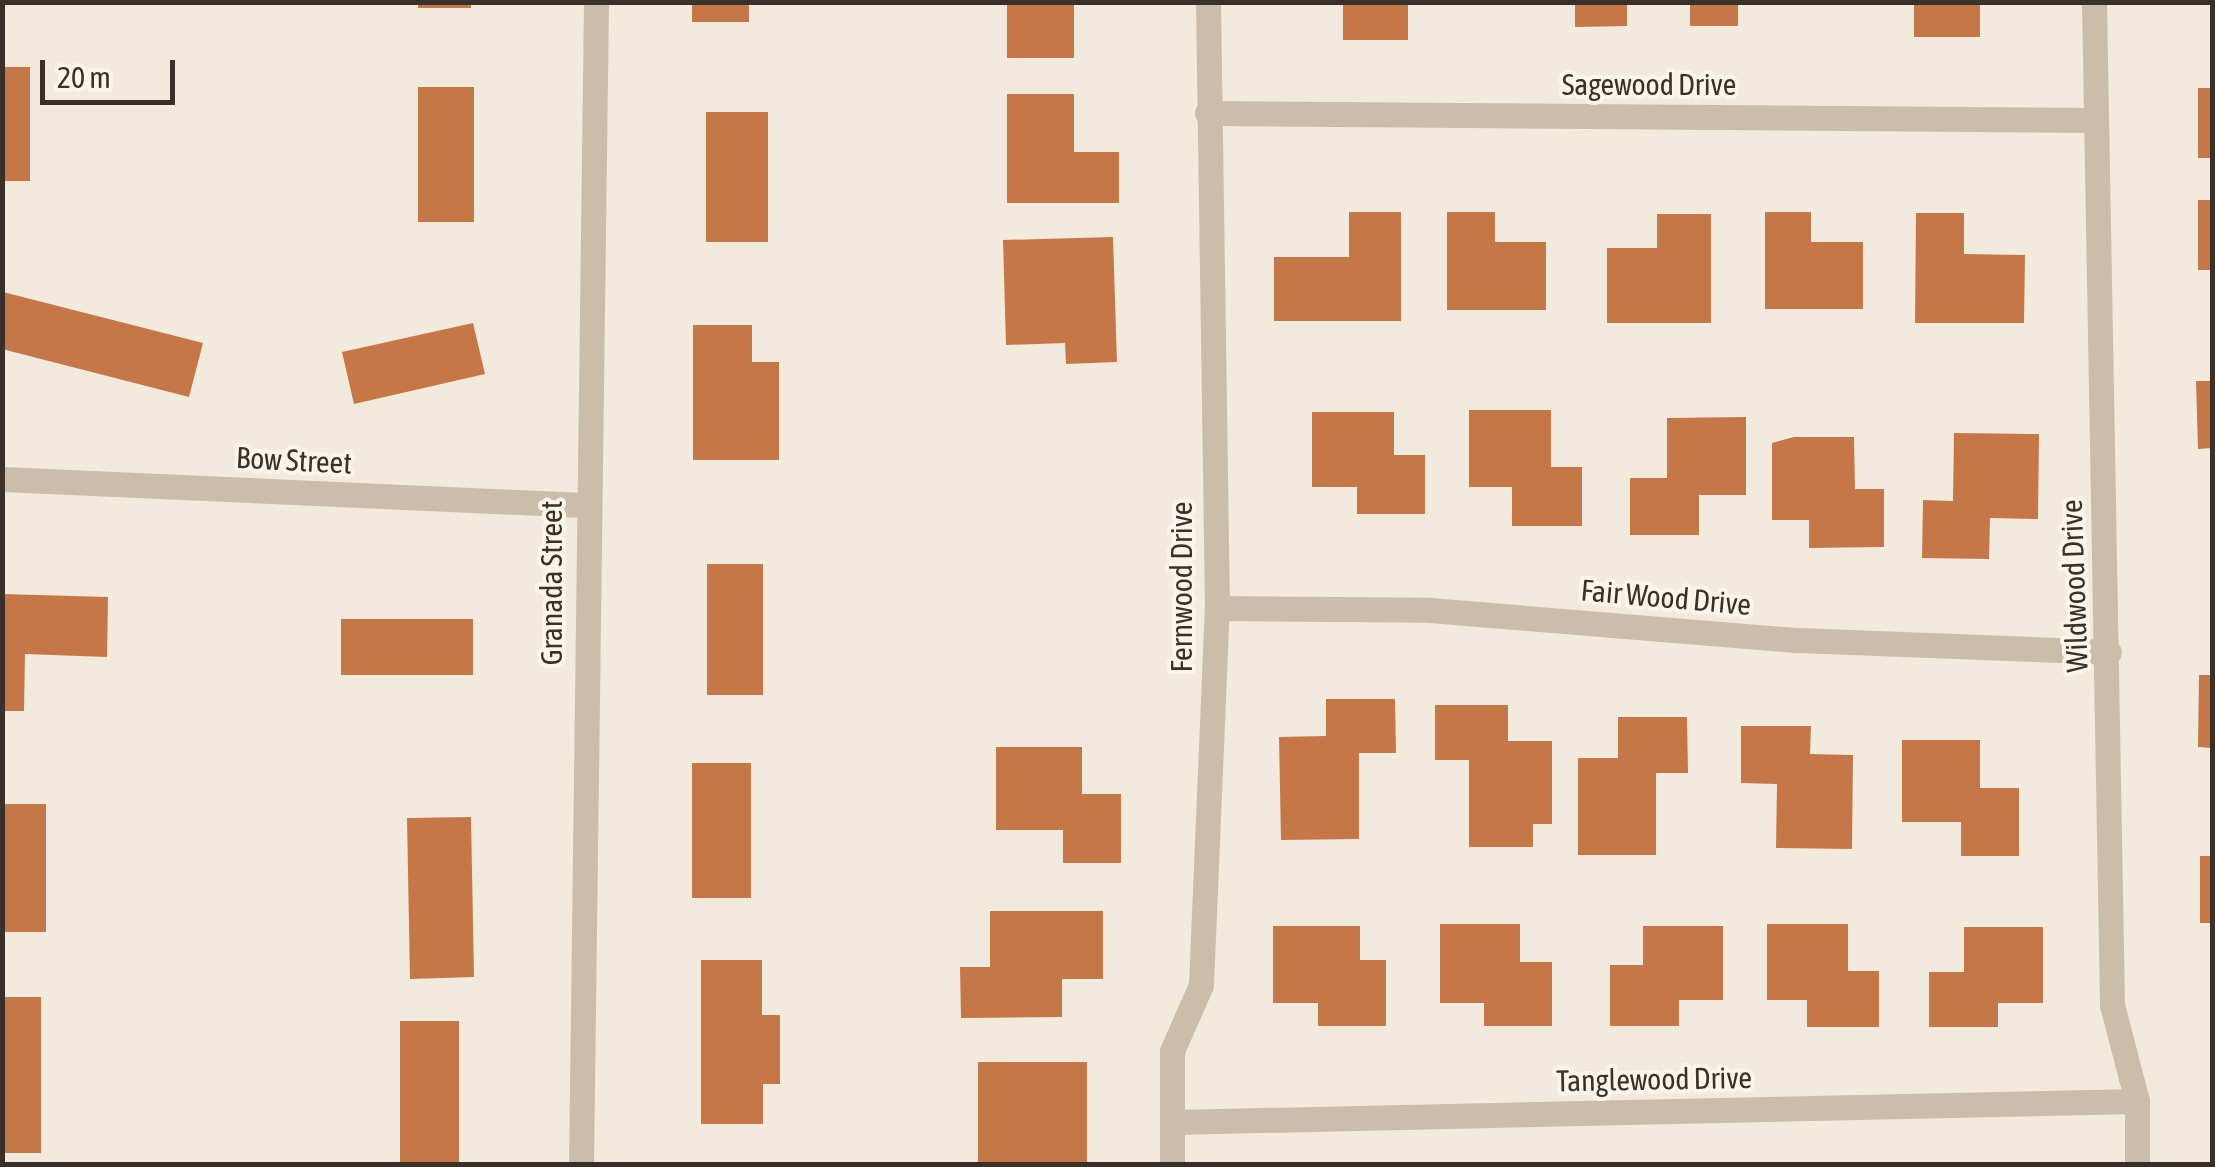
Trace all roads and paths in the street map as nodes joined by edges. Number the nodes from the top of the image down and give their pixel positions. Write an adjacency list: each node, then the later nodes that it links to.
1 (596, 2): 7 (street, Granada Street)
2 (1208, 2): 4 (street, Fernwood Drive)
3 (2094, 2): 5 (street, Wildwood Drive)
4 (1207, 113): 5 (street, Sagewood Drive); 8 (street, Fernwood Drive)
5 (2091, 120): 9 (street, Wildwood Drive)
6 (2, 479): 7 (street, Bow Street)
7 (583, 506): 12 (street, Granada Street)
8 (1217, 608): 9 (street, Fair Wood Drive); 11 (street, Fernwood Drive)
9 (2109, 652): 10 (street, Wildwood Drive)
10 (2137, 1101): 11 (street, Tanglewood Drive); 14 (street, Wildwood Drive)
11 (1173, 1122): 13 (street, Fernwood Drive)
12 (581, 1164)
13 (1172, 1164)
14 (2137, 1164)

